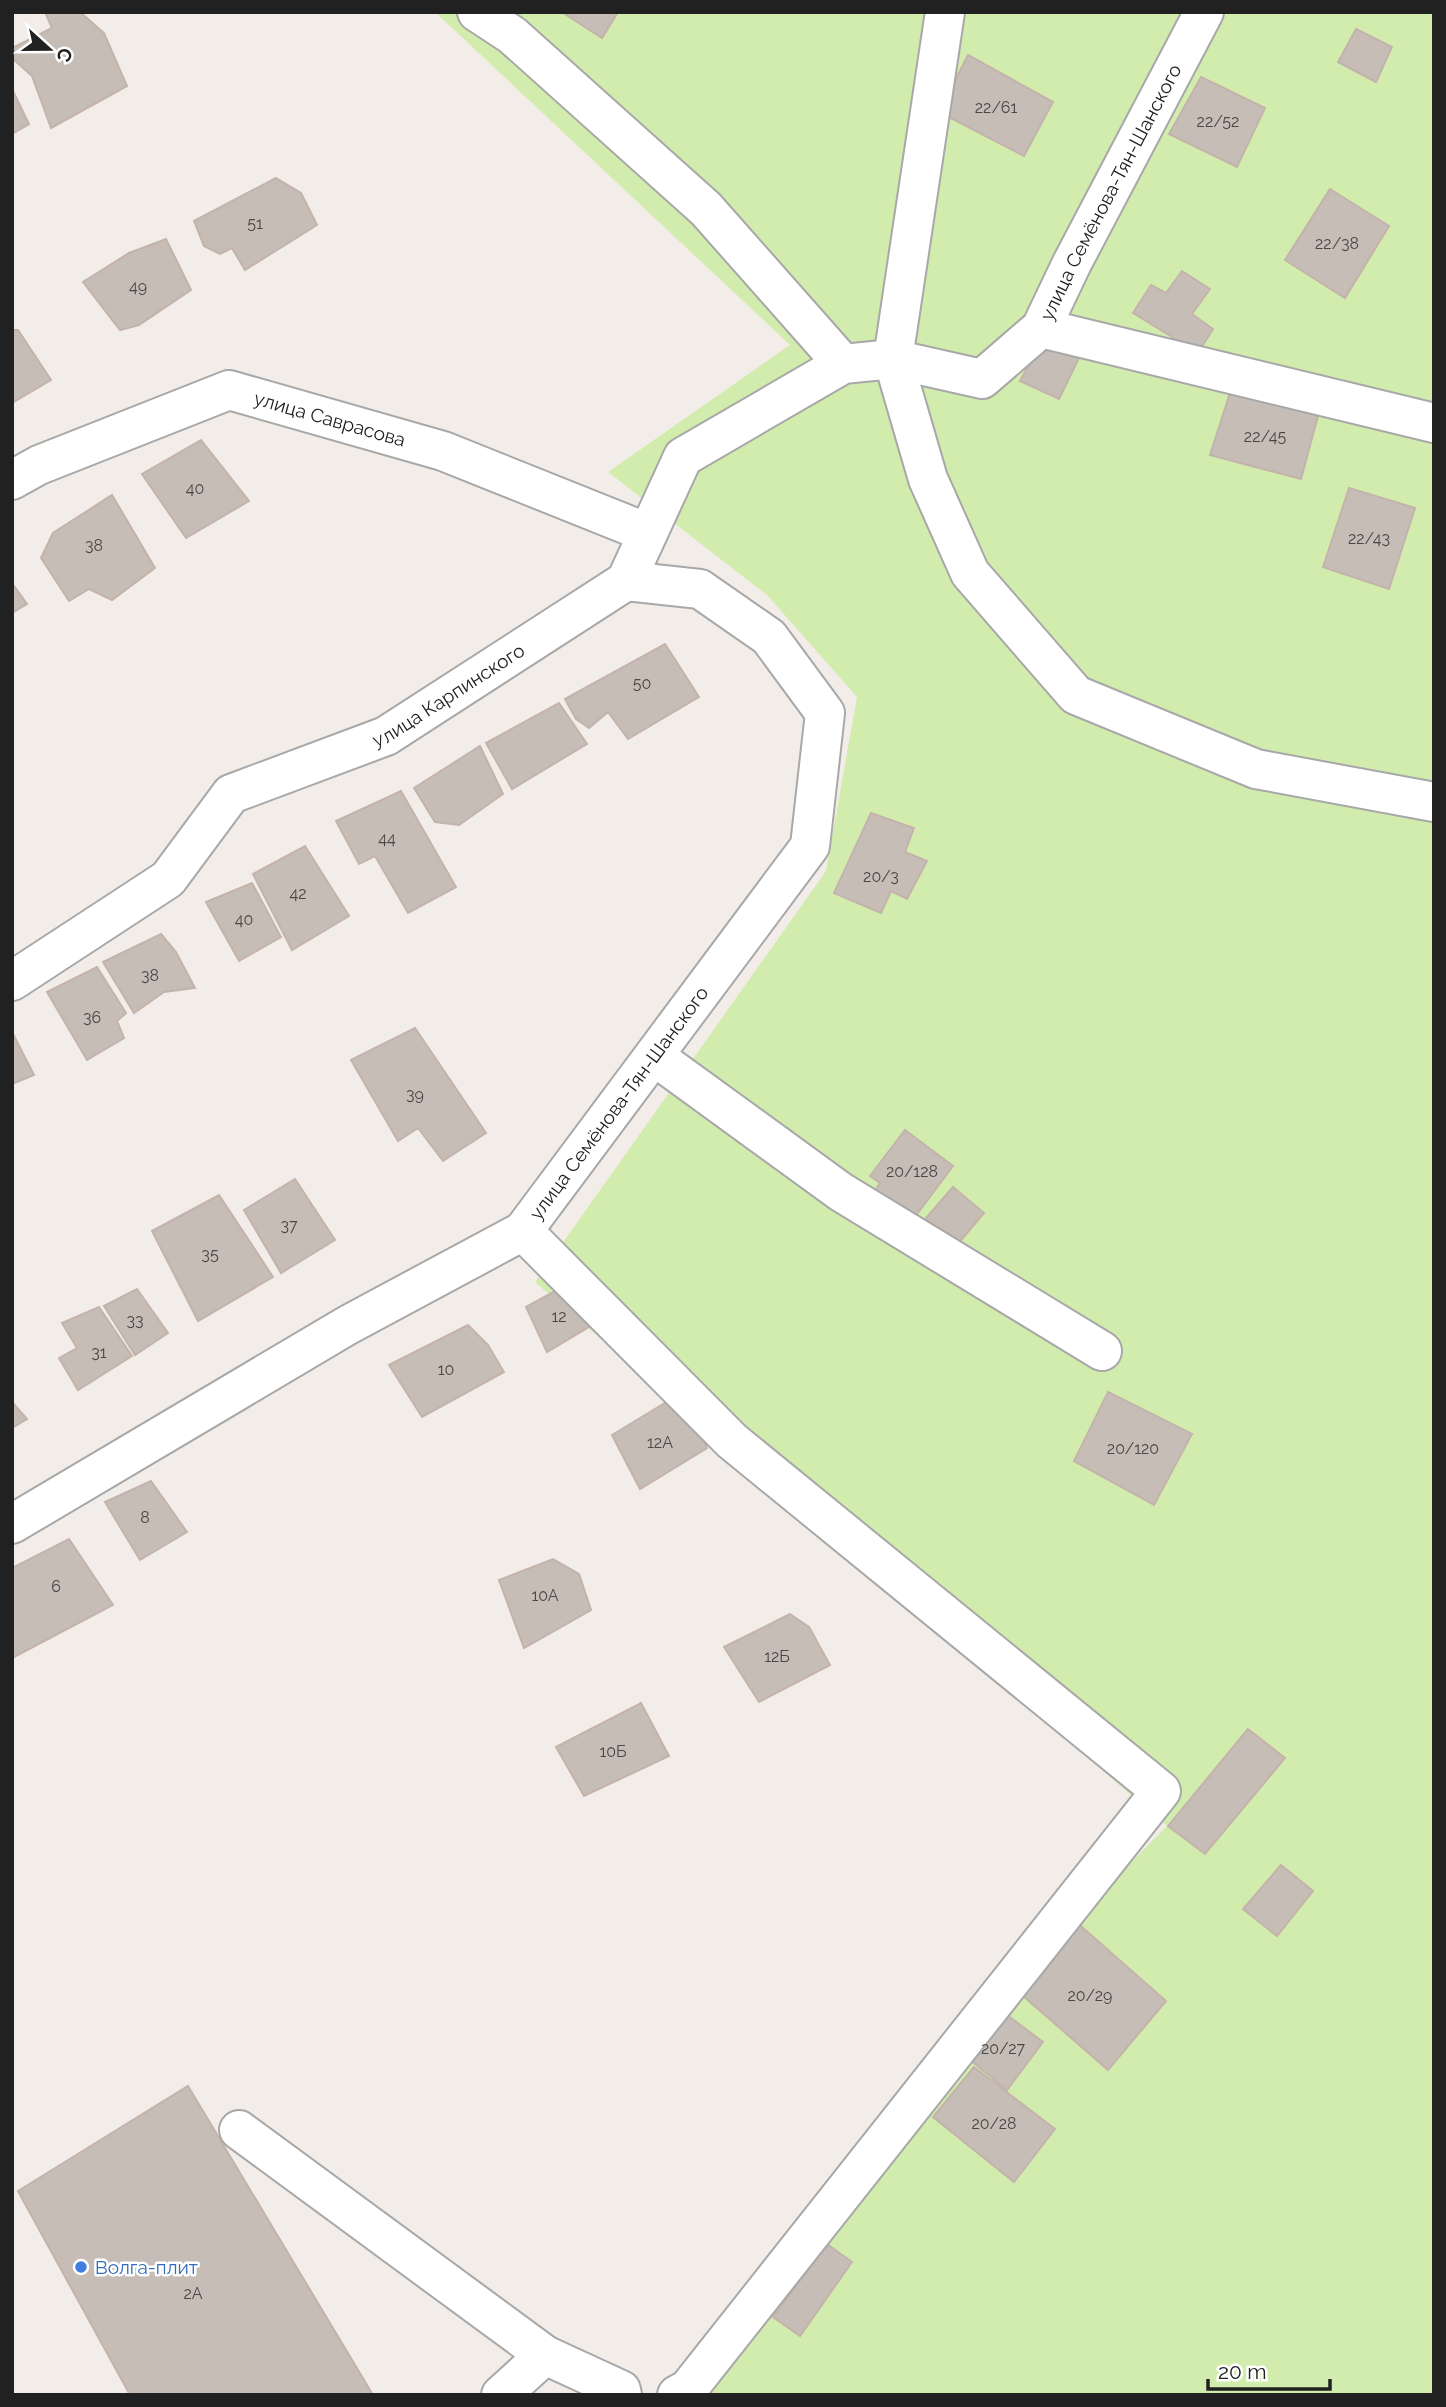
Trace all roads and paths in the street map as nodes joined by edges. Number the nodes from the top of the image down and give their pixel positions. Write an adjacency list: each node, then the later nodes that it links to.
1 (477, 12): 4 (street)
2 (945, 12): 6 (street)
3 (1204, 12): 5 (street, улица Семёнова-Тян-Шанского)
4 (519, 24): 7 (street)
5 (1041, 328): 6 (street, улица Семёнова-Тян-Шанского); 8 (street)
6 (893, 359): 7 (street, улица Семёнова-Тян-Шанского); 12 (street)
7 (843, 364): 10 (street)
8 (1434, 423)
9 (12, 480): 10 (street, улица Саврасова)
10 (648, 533): 11 (street)
11 (626, 581): 13 (street, улица Карпинского); 14 (street, улица Семёнова-Тян-Шанского)
12 (1434, 802)
13 (12, 981)
14 (654, 1056): 15 (street, улица Семёнова-Тян-Шанского); 16 (street)
15 (523, 1231): 17 (street, улица Семёнова-Тян-Шанского); 22 (street)
16 (1102, 1351)
17 (12, 1524)
18 (239, 2130): 19 (street)
19 (545, 2355): 20 (street); 21 (street)
20 (500, 2395)
21 (622, 2395)
22 (677, 2395)

